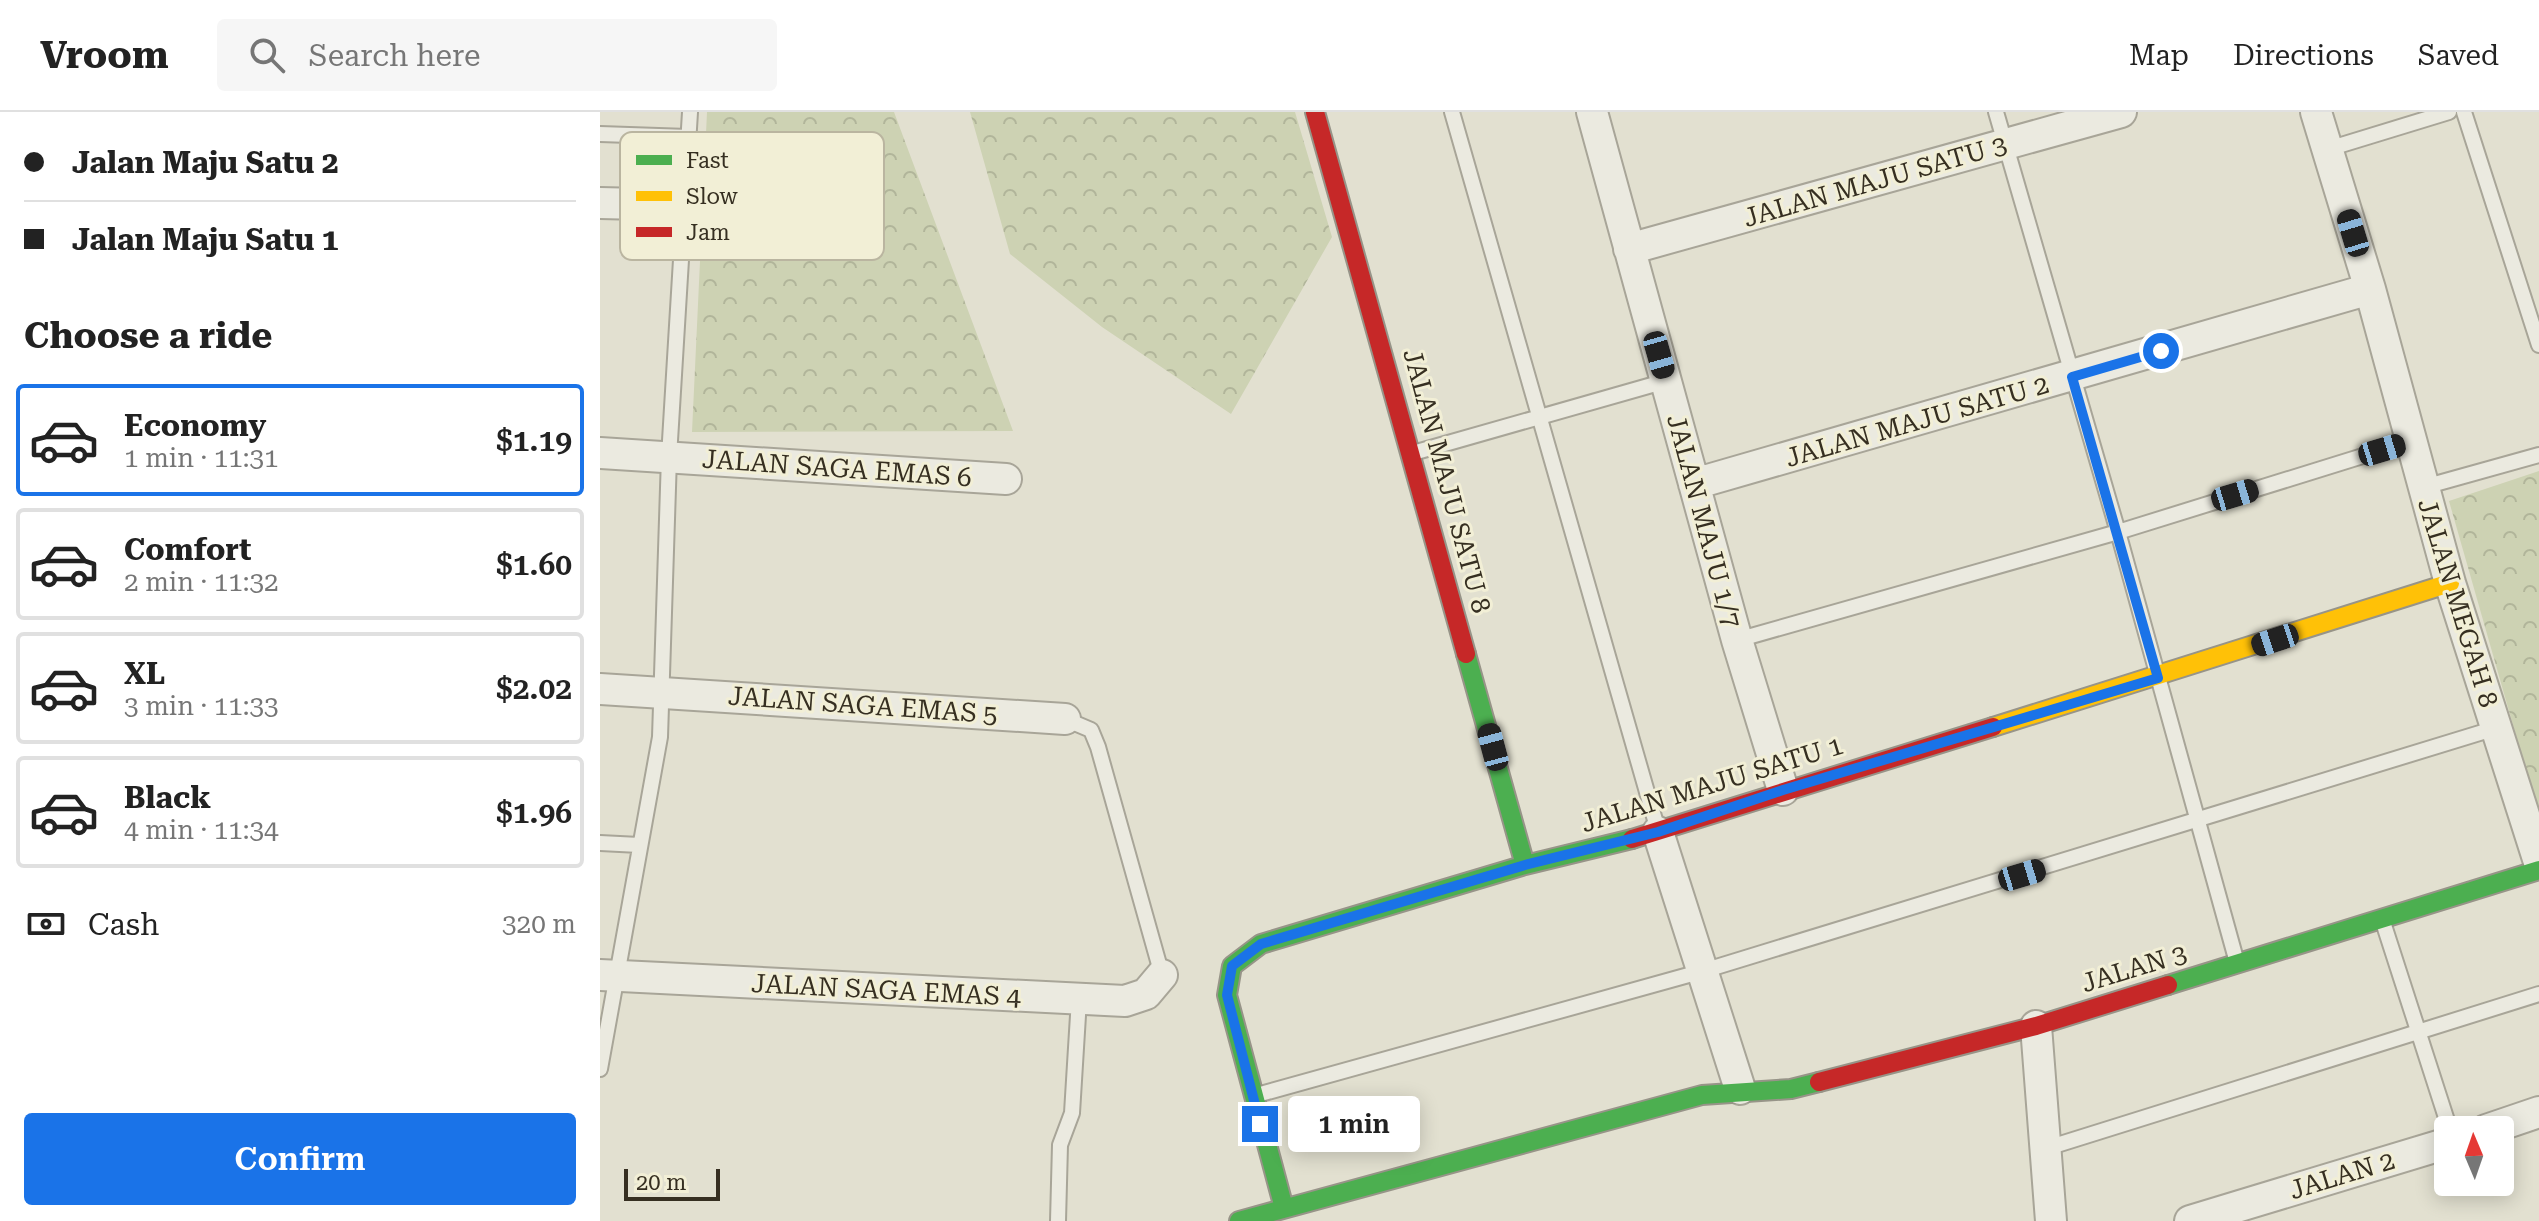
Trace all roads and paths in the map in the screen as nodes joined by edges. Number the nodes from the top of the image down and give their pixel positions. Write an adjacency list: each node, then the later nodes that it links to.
1 (690, 112): 10 (lane)
2 (1315, 112): 26 (street, JALAN MAJU SATU 8)
3 (1452, 112): 23 (lane)
4 (1592, 112): 17 (street, JALAN MAJU 1/7)
5 (1996, 112): 13 (lane)
6 (2121, 112): 13 (street, JALAN MAJU SATU 3)
7 (2316, 112): 14 (street, JALAN MEGAH 8)
8 (2449, 112): 14 (lane)
9 (2464, 112): 20 (lane)
10 (688, 132)
11 (600, 134): 12 (lane)
12 (620, 135)
13 (2005, 144): 17 (street, JALAN MAJU SATU 3); 21 (lane)
14 (2328, 149): 19 (street, JALAN MEGAH 8)
15 (600, 203): 16 (street)
16 (620, 203)
17 (1629, 249): 22 (street, JALAN MAJU 1/7)
18 (679, 260): 28 (lane)
19 (2370, 289): 21 (street, JALAN MAJU SATU 2); 24 (street, JALAN MEGAH 8)
20 (2539, 345)
21 (2072, 377): 30 (street, JALAN MAJU SATU 2); 32 (lane)
22 (1666, 381): 23 (lane); 30 (street, JALAN MAJU 1/7)
23 (1540, 419): 26 (lane); 42 (lane)
24 (2411, 441): 31 (street, JALAN MEGAH 8); 32 (lane)
25 (600, 453): 28 (street, JALAN SAGA EMAS 6)
26 (1413, 454): 46 (street, JALAN MAJU SATU 8)
27 (2539, 455): 31 (lane)
28 (669, 457): 29 (street, JALAN SAGA EMAS 6); 37 (lane)
29 (1006, 479)
30 (1694, 484): 34 (street, JALAN MAJU 1/7)
31 (2424, 487): 33 (street, JALAN MEGAH 8)
32 (2118, 532): 34 (lane); 35 (lane)
33 (2450, 583): 35 (street, JALAN MAJU SATU 1); 39 (street, JALAN MEGAH 8)
34 (1737, 640): 40 (street, JALAN MAJU 1/7)
35 (2158, 678): 40 (street, JALAN MAJU SATU 1); 41 (lane)
36 (600, 689): 37 (street, JALAN SAGA EMAS 5)
37 (662, 692): 38 (street, JALAN SAGA EMAS 5); 44 (lane)
38 (1065, 719): 52 (lane)
39 (2496, 728): 41 (lane); 45 (street, JALAN MEGAH 8)
40 (1783, 790): 42 (street, JALAN MAJU SATU 1)
41 (2197, 823): 49 (lane); 50 (lane)
42 (1658, 832): 46 (street, JALAN MAJU SATU 1); 50 (street)
43 (600, 843): 44 (lane)
44 (639, 845): 51 (lane)
45 (2539, 862)
46 (1525, 865): 59 (street, JALAN MAJU SATU 1)
47 (2539, 870): 48 (street, JALAN 3)
48 (2382, 918): 49 (street, JALAN 3); 56 (lane)
49 (2238, 963): 55 (street, JALAN 3)
50 (1703, 971): 58 (street); 59 (lane)
51 (609, 975): 54 (street, JALAN SAGA EMAS 4); 57 (lane)
52 (1162, 975): 54 (street, JALAN SAGA EMAS 4)
53 (2539, 994): 56 (lane)
54 (1079, 999): 66 (lane)
55 (2036, 1026): 58 (street, JALAN 3); 64 (street)
56 (2418, 1030): 61 (lane); 64 (lane)
57 (600, 1069)
58 (1740, 1089): 65 (street, JALAN 3)
59 (1252, 1096): 65 (street, JALAN MAJU SATU 1)
60 (2539, 1112): 62 (street)
61 (2446, 1116)
62 (2514, 1120)
63 (2434, 1147): 69 (street, JALAN 2)
64 (2044, 1149): 68 (street)
65 (1284, 1208): 67 (street, JALAN 3)
66 (1058, 1221)
67 (1239, 1221)
68 (2051, 1221)
69 (2190, 1221)

